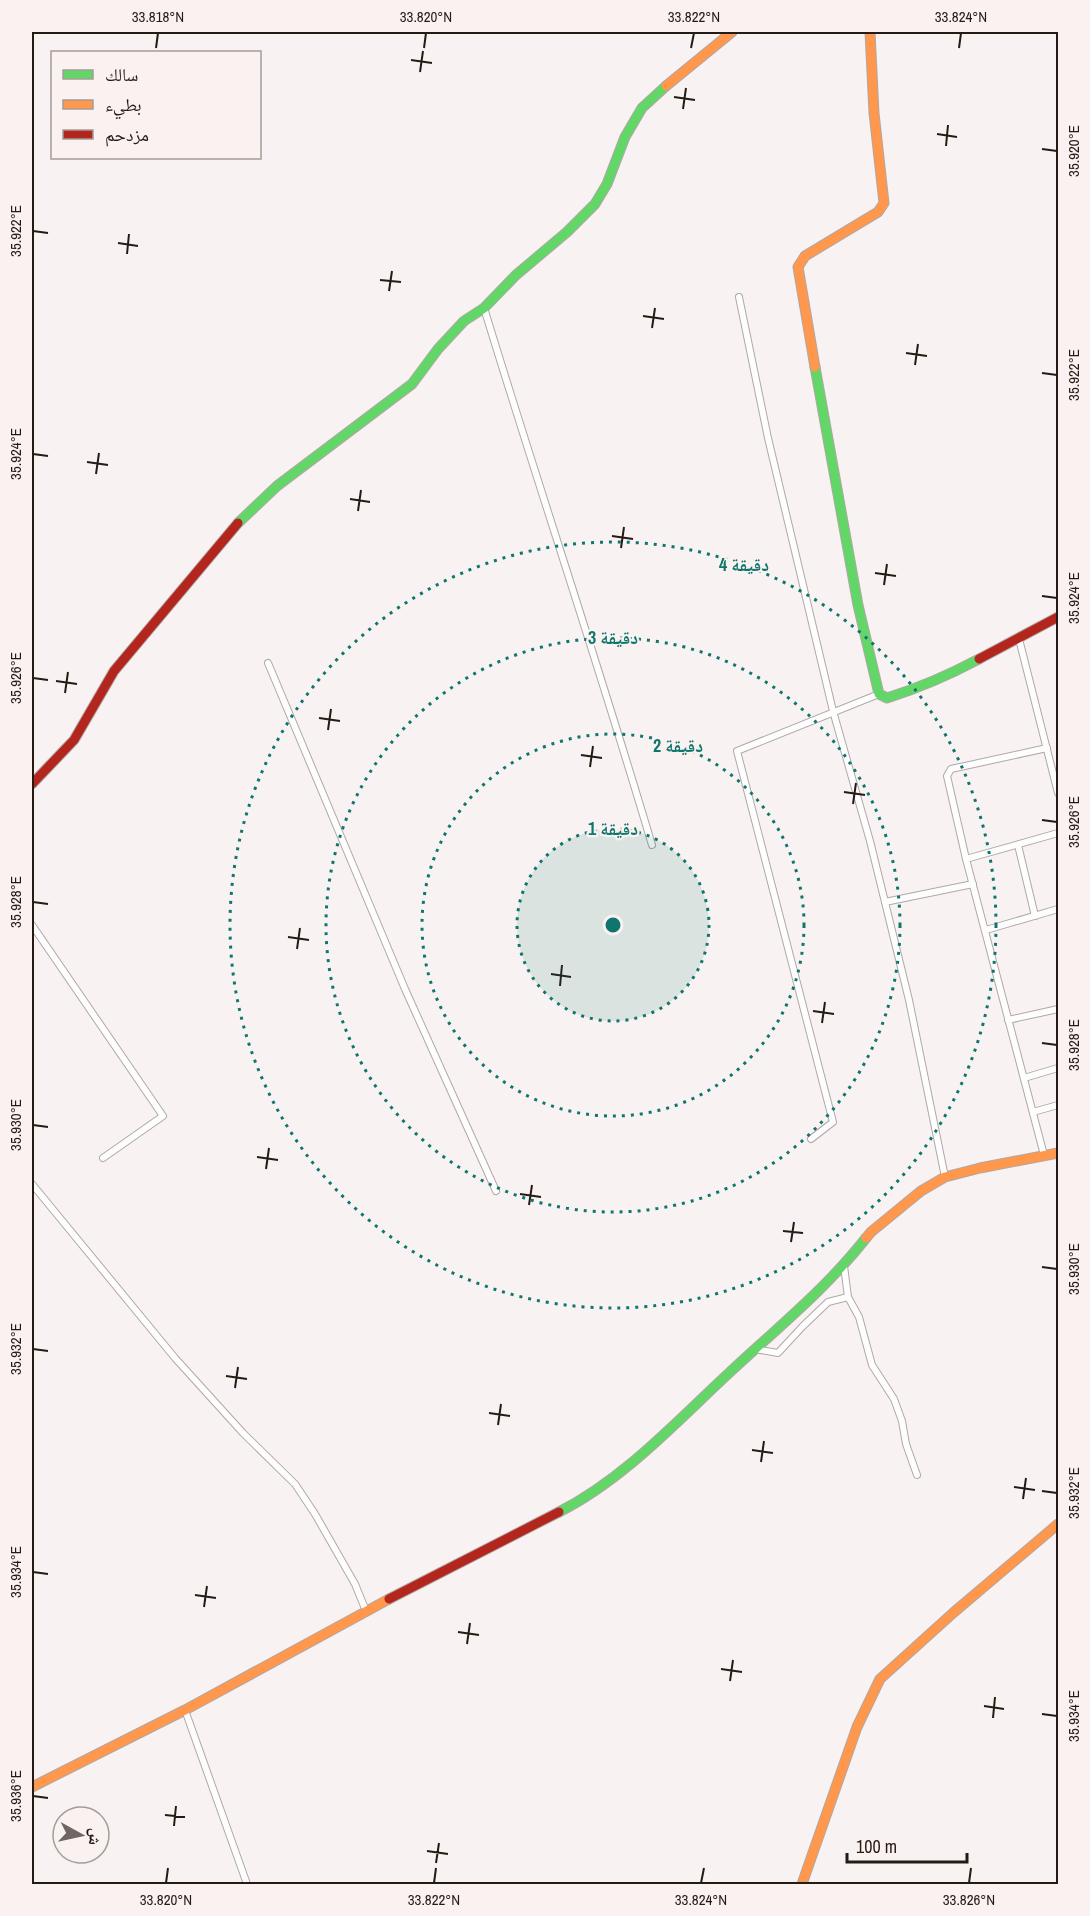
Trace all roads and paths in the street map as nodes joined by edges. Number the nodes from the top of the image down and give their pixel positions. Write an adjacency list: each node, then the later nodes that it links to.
1 (732, 32): 4 (street)
2 (870, 32): 8 (street)
3 (739, 297): 9 (street)
4 (484, 308): 11 (street); 14 (street)
5 (1059, 617): 6 (street)
6 (1018, 639): 8 (street); 10 (street)
7 (268, 663): 35 (street)
8 (879, 694): 9 (street)
9 (833, 711): 18 (street); 29 (street)
10 (1047, 748): 12 (street); 16 (street)
11 (32, 784)
12 (1059, 793)
13 (1059, 833): 15 (street)
14 (652, 845)
15 (1018, 845): 16 (street); 20 (street)
16 (966, 859): 17 (street)
17 (973, 884): 18 (street); 22 (street)
18 (885, 902): 33 (street)
19 (1059, 909): 20 (street)
20 (1035, 916): 22 (street)
21 (32, 925): 32 (street)
22 (986, 930): 24 (street)
23 (1059, 1009): 24 (street)
24 (1008, 1020): 26 (street)
25 (1059, 1068): 26 (street)
26 (1024, 1078): 28 (street)
27 (1059, 1106): 28 (street)
28 (1034, 1112): 31 (street)
29 (811, 1139)
30 (1059, 1153): 31 (street)
31 (1044, 1155): 33 (street)
32 (103, 1158)
33 (945, 1177): 36 (street)
34 (32, 1184): 41 (street)
35 (496, 1191)
36 (844, 1266): 37 (street); 38 (street)
37 (848, 1297): 38 (street); 39 (street)
38 (755, 1349): 41 (street)
39 (917, 1475)
40 (1059, 1524): 45 (street)
41 (366, 1611): 42 (street)
42 (185, 1710): 43 (street); 44 (street)
43 (32, 1787)
44 (247, 1884)
45 (802, 1884)

